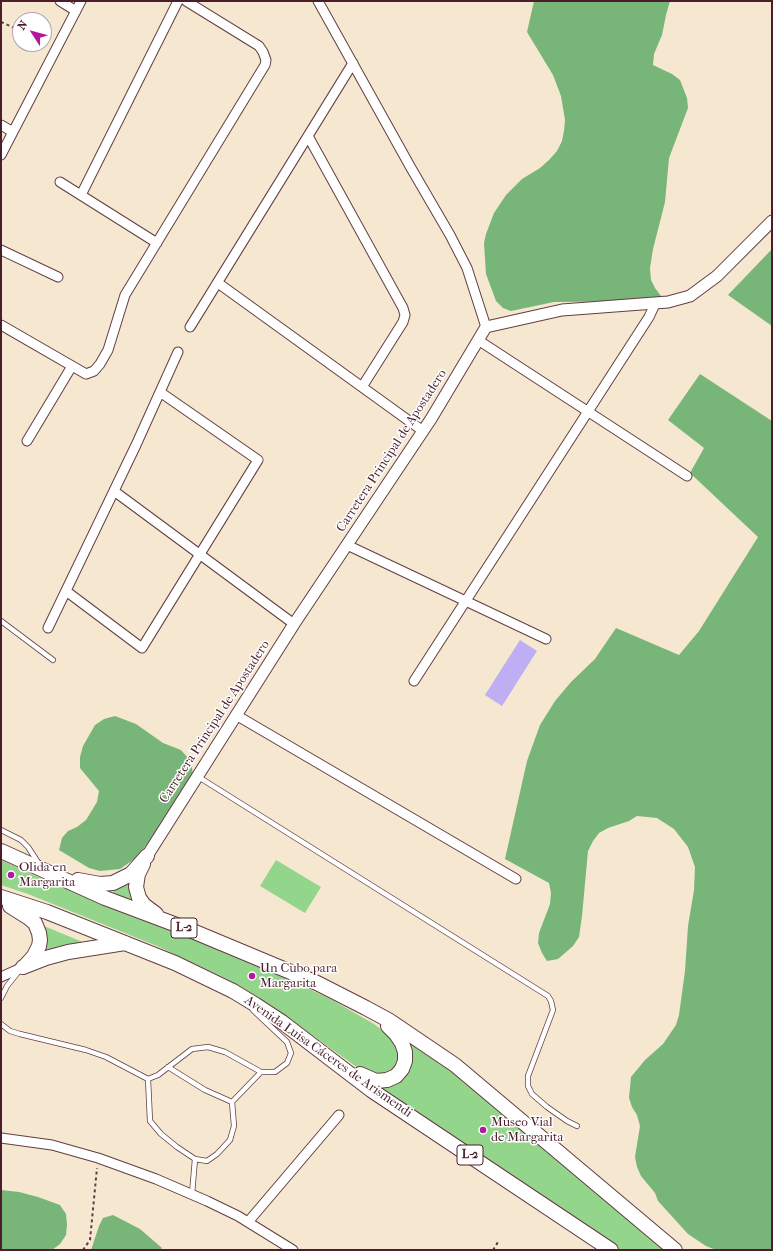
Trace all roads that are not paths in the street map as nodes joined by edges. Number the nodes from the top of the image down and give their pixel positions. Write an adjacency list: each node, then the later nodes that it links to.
1 (60, 1): 6 (street)
2 (81, 1): 6 (street)
3 (178, 1): 13 (street)
4 (186, 1): 15 (street)
5 (318, 1): 7 (street)
6 (76, 11): 9 (street)
7 (353, 63): 10 (street); 22 (street)
8 (1, 125): 9 (street)
9 (13, 132): 11 (street)
10 (308, 136): 18 (street); 26 (street)
11 (1, 155)
12 (60, 182): 13 (street)
13 (81, 195): 15 (street)
14 (772, 221): 19 (street)
15 (157, 243): 25 (street)
16 (1, 250): 17 (street)
17 (58, 277)
18 (218, 283): 21 (street); 26 (street)
19 (655, 304): 22 (street); 28 (street)
20 (1, 325): 25 (street)
21 (190, 327)
22 (486, 327): 23 (street, Carretera Principal de Apostadero)
23 (478, 340): 28 (street); 29 (street, Carretera Principal de Apostadero)
24 (178, 352): 27 (street)
25 (72, 366): 30 (street)
26 (362, 387): 29 (street)
27 (160, 392): 32 (street); 34 (street)
28 (588, 412): 31 (street); 36 (street)
29 (423, 432): 33 (street, Carretera Principal de Apostadero)
30 (27, 441)
31 (687, 476)
32 (114, 491): 34 (street); 35 (street)
33 (347, 545): 36 (street); 38 (street, Carretera Principal de Apostadero)
34 (200, 554): 35 (street); 38 (street)
35 (66, 591): 39 (street)
36 (466, 601): 40 (street); 42 (street)
37 (1, 621): 41 (lane)
38 (294, 624): 43 (street, Carretera Principal de Apostadero)
39 (48, 628)
40 (546, 639)
41 (53, 660)
42 (414, 681)
43 (236, 715): 44 (street, Carretera Principal de Apostadero); 49 (street)
44 (197, 776): 47 (street, Carretera Principal de Apostadero); 66 (lane)
45 (1, 830): 48 (lane)
46 (1, 851): 48 (main road, L-2)
47 (147, 856): 48 (main road); 52 (main road)
48 (47, 872): 52 (main road, L-2)
49 (516, 879)
50 (1, 897): 53 (main road, Avenida Luisa Cáceres de Arismendi / L-2)
51 (1, 900): 54 (main road)
52 (168, 922): 58 (main road, L-2)
53 (127, 943): 54 (main road); 56 (main road, Avenida Luisa Cáceres de Arismendi / L-2)
54 (23, 967): 55 (street); 57 (lane)
55 (1, 977)
56 (233, 991): 60 (main road, Avenida Luisa Cáceres de Arismendi / L-2); 62 (lane)
57 (1, 998)
58 (366, 1008): 60 (main road); 73 (main road, L-2)
59 (1, 1024): 63 (lane)
60 (329, 1058): 72 (main road, Avenida Luisa Cáceres de Arismendi / L-2)
61 (168, 1067): 62 (lane); 63 (lane); 64 (lane)
62 (261, 1072): 64 (lane)
63 (148, 1079): 68 (lane)
64 (232, 1102): 68 (lane)
65 (339, 1115): 70 (street)
66 (577, 1126)
67 (1, 1138): 69 (street)
68 (195, 1159): 69 (lane)
69 (192, 1194): 70 (street)
70 (248, 1222): 71 (street)
71 (292, 1250)
72 (611, 1250)
73 (675, 1250)

